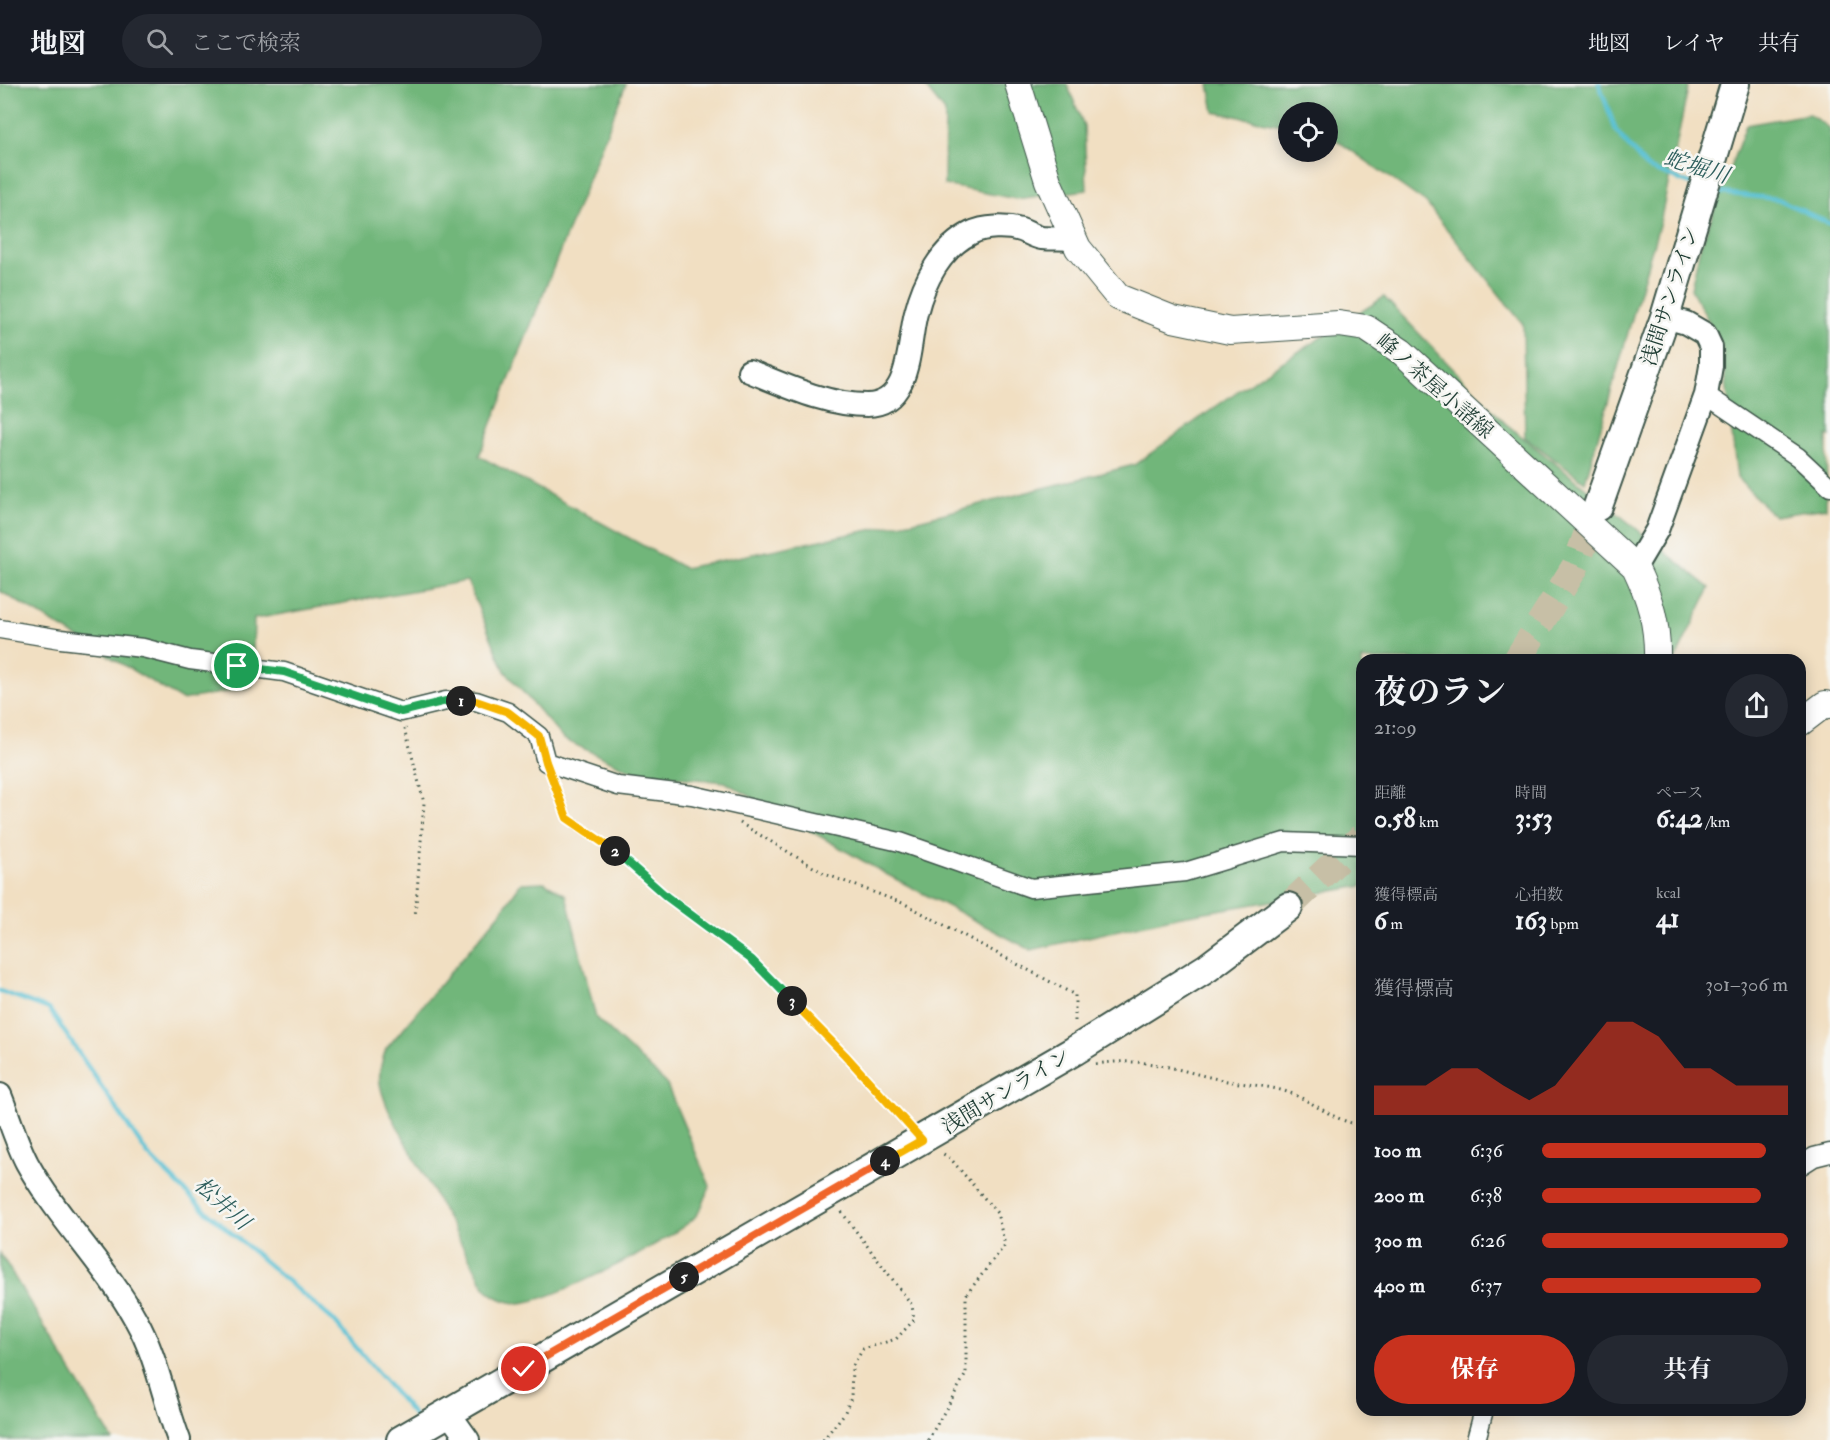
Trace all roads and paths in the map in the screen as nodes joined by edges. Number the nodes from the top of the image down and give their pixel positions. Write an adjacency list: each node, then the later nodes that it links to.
1 (1018, 84): 3 (main road, 峰ノ茶屋小諸線)
2 (1734, 87): 4 (main road, 浅間サンライン)
3 (1074, 239): 5 (street); 9 (main road, 峰ノ茶屋小諸線)
4 (1665, 317): 6 (street); 8 (main road, 浅間サンライン)
5 (749, 371)
6 (1706, 395): 7 (street); 9 (street)
7 (1830, 487)
8 (1598, 506)
9 (1635, 567): 11 (main road, 峰ノ茶屋小諸線)
10 (0, 629): 13 (street)
11 (1657, 654)
12 (1830, 705): 14 (main road)
13 (401, 712): 15 (street); 19 (path)
14 (1806, 718)
15 (546, 762): 17 (street); 23 (path)
16 (733, 819): 20 (path)
17 (1356, 845)
18 (1288, 907): 20 (main road, 浅間サンライン)
19 (415, 917)
20 (1074, 1051): 22 (path); 23 (main road, 浅間サンライン)
21 (0, 1095): 29 (street)
22 (1356, 1124)
23 (922, 1140): 26 (main road, 浅間サンライン); 33 (path)
24 (1830, 1153): 25 (street)
25 (1806, 1162)
26 (828, 1194): 27 (main road, 浅間サンライン); 32 (path)
27 (448, 1412): 30 (main road, 浅間サンライン); 31 (street)
28 (1482, 1416): 34 (street)
29 (179, 1440)
30 (401, 1440)
31 (468, 1440)
32 (823, 1440)
33 (928, 1440)
34 (1476, 1440)

